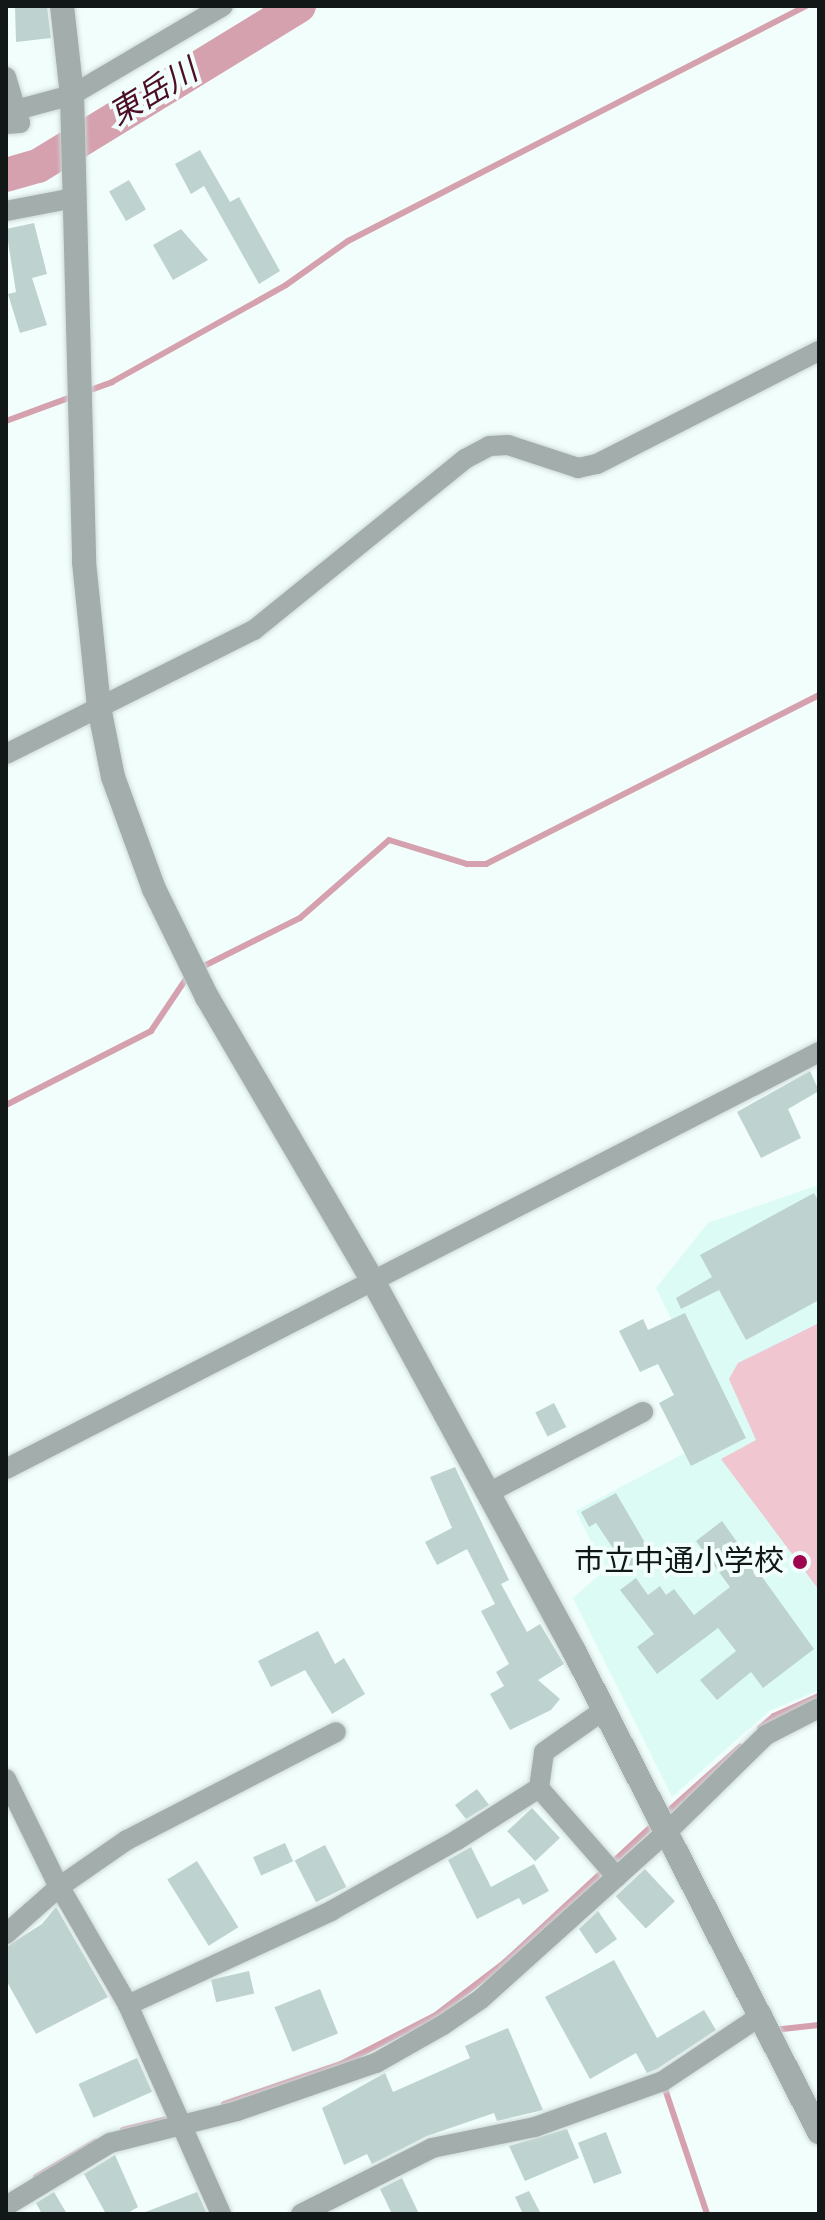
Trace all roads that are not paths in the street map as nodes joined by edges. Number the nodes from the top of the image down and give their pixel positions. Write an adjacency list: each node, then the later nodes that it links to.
1 (62, 6): 4 (street)
2 (223, 6): 4 (street)
3 (6, 77): 5 (street)
4 (72, 95): 5 (street); 6 (street)
5 (11, 117)
6 (74, 198): 7 (street); 9 (street)
7 (6, 211)
8 (819, 351): 9 (street)
9 (99, 707): 10 (street); 12 (street)
10 (6, 754)
11 (818, 1056): 12 (street)
12 (372, 1279): 14 (street); 15 (street)
13 (643, 1412): 15 (street)
14 (6, 1469)
15 (488, 1493): 17 (street)
16 (819, 1708): 21 (street)
17 (604, 1710): 20 (street); 21 (street)
18 (336, 1732): 23 (street)
19 (6, 1779): 23 (street)
20 (539, 1788): 22 (street); 25 (street)
21 (669, 1830): 22 (street); 26 (street)
22 (617, 1877): 27 (street)
23 (59, 1887): 24 (street); 25 (street)
24 (6, 1934)
25 (128, 2005): 27 (street)
26 (767, 2026): 28 (street); 31 (street)
27 (185, 2125): 29 (street); 30 (street)
28 (819, 2132)
29 (6, 2206)
30 (221, 2214)
31 (301, 2214)

